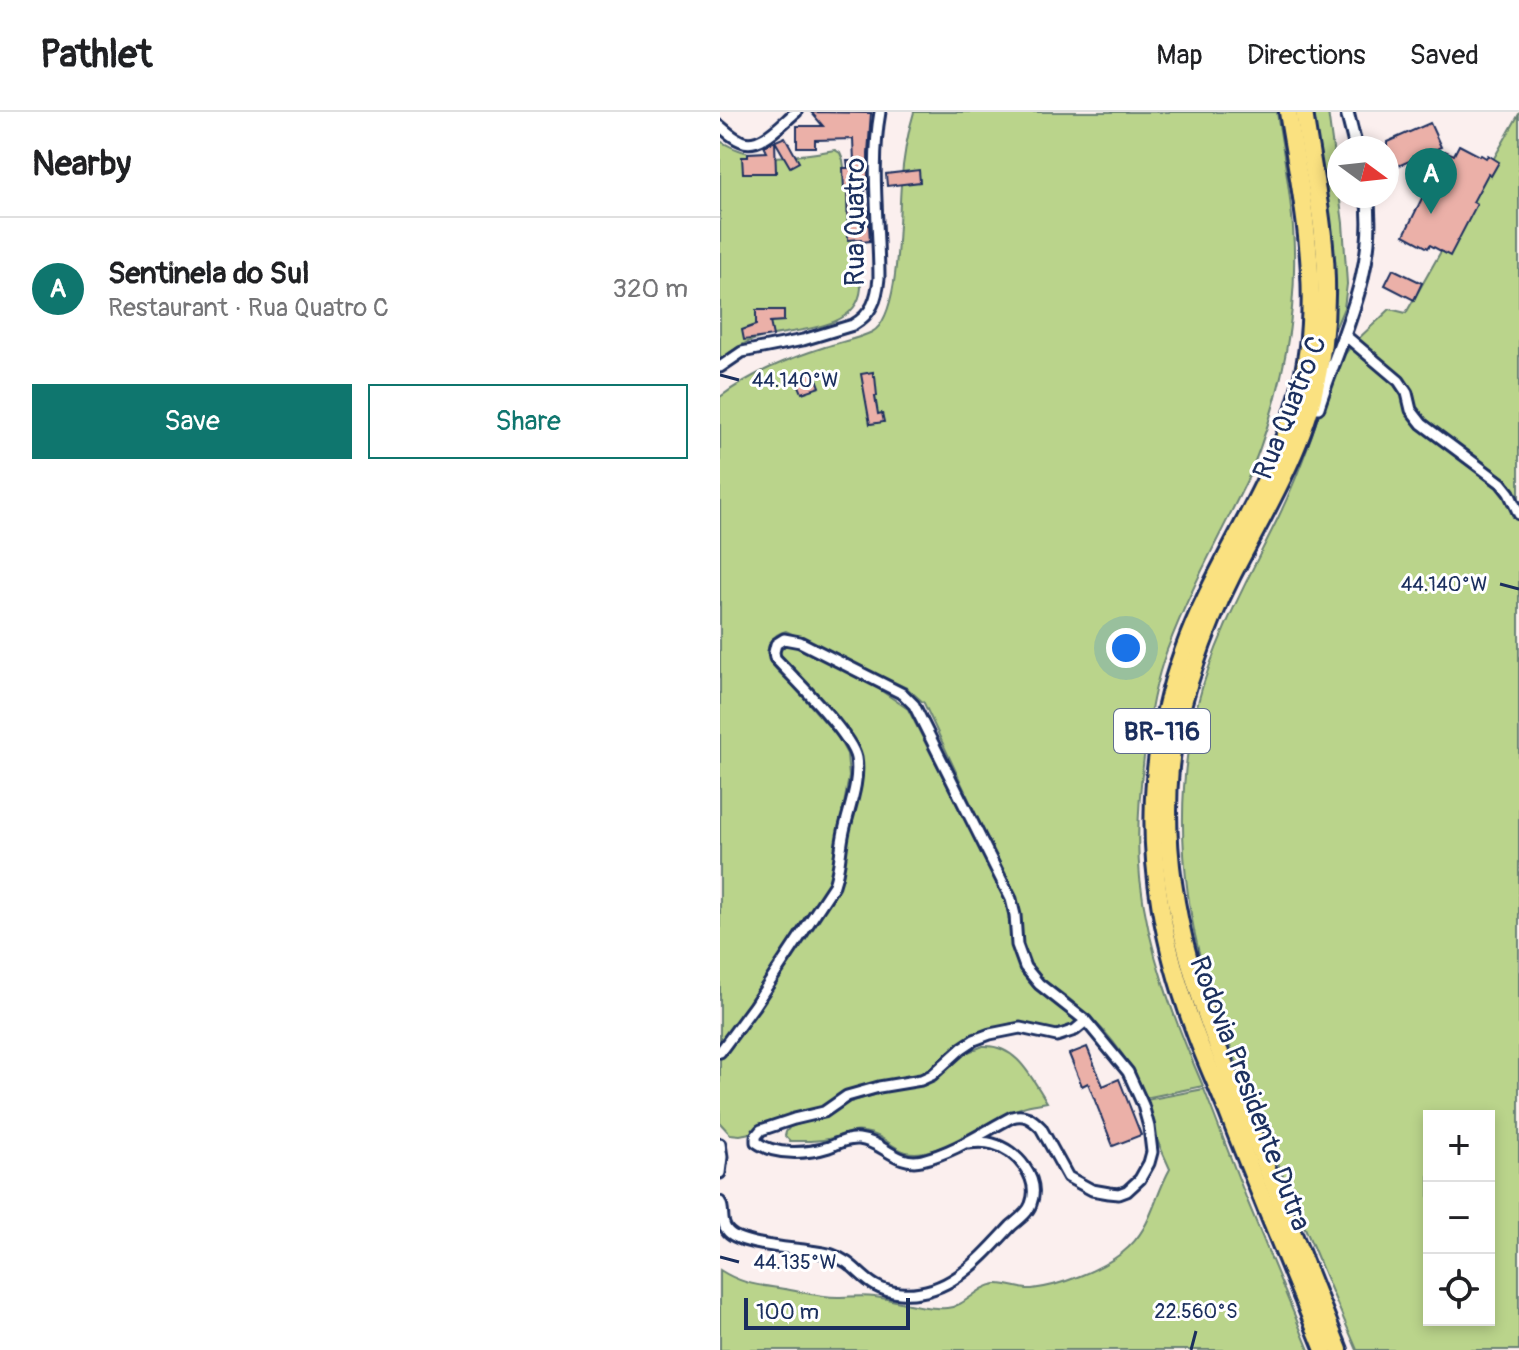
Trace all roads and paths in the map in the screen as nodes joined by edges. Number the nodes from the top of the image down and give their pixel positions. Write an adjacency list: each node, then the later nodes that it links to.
1 (796, 112): 6 (street)
2 (880, 112): 10 (street, Rua Quatro)
3 (1288, 112): 19 (highway, Rodovia Presidente Dutra / BR-116)
4 (1304, 112): 12 (highway, Rodovia Presidente Dutra / BR-116)
5 (1347, 112): 7 (street)
6 (720, 126)
7 (1353, 136)
8 (1368, 208): 12 (street, Rua Quatro C)
9 (1347, 337): 11 (street)
10 (720, 367)
11 (1519, 514)
12 (1211, 623): 20 (highway, Rodovia Presidente Dutra / BR-116)
13 (1086, 1021): 14 (street); 16 (street); 16 (street)
14 (720, 1052)
15 (720, 1144): 17 (street)
16 (962, 1144): 18 (street)
17 (720, 1173)
18 (720, 1202)
19 (1324, 1350)
20 (1339, 1350)

